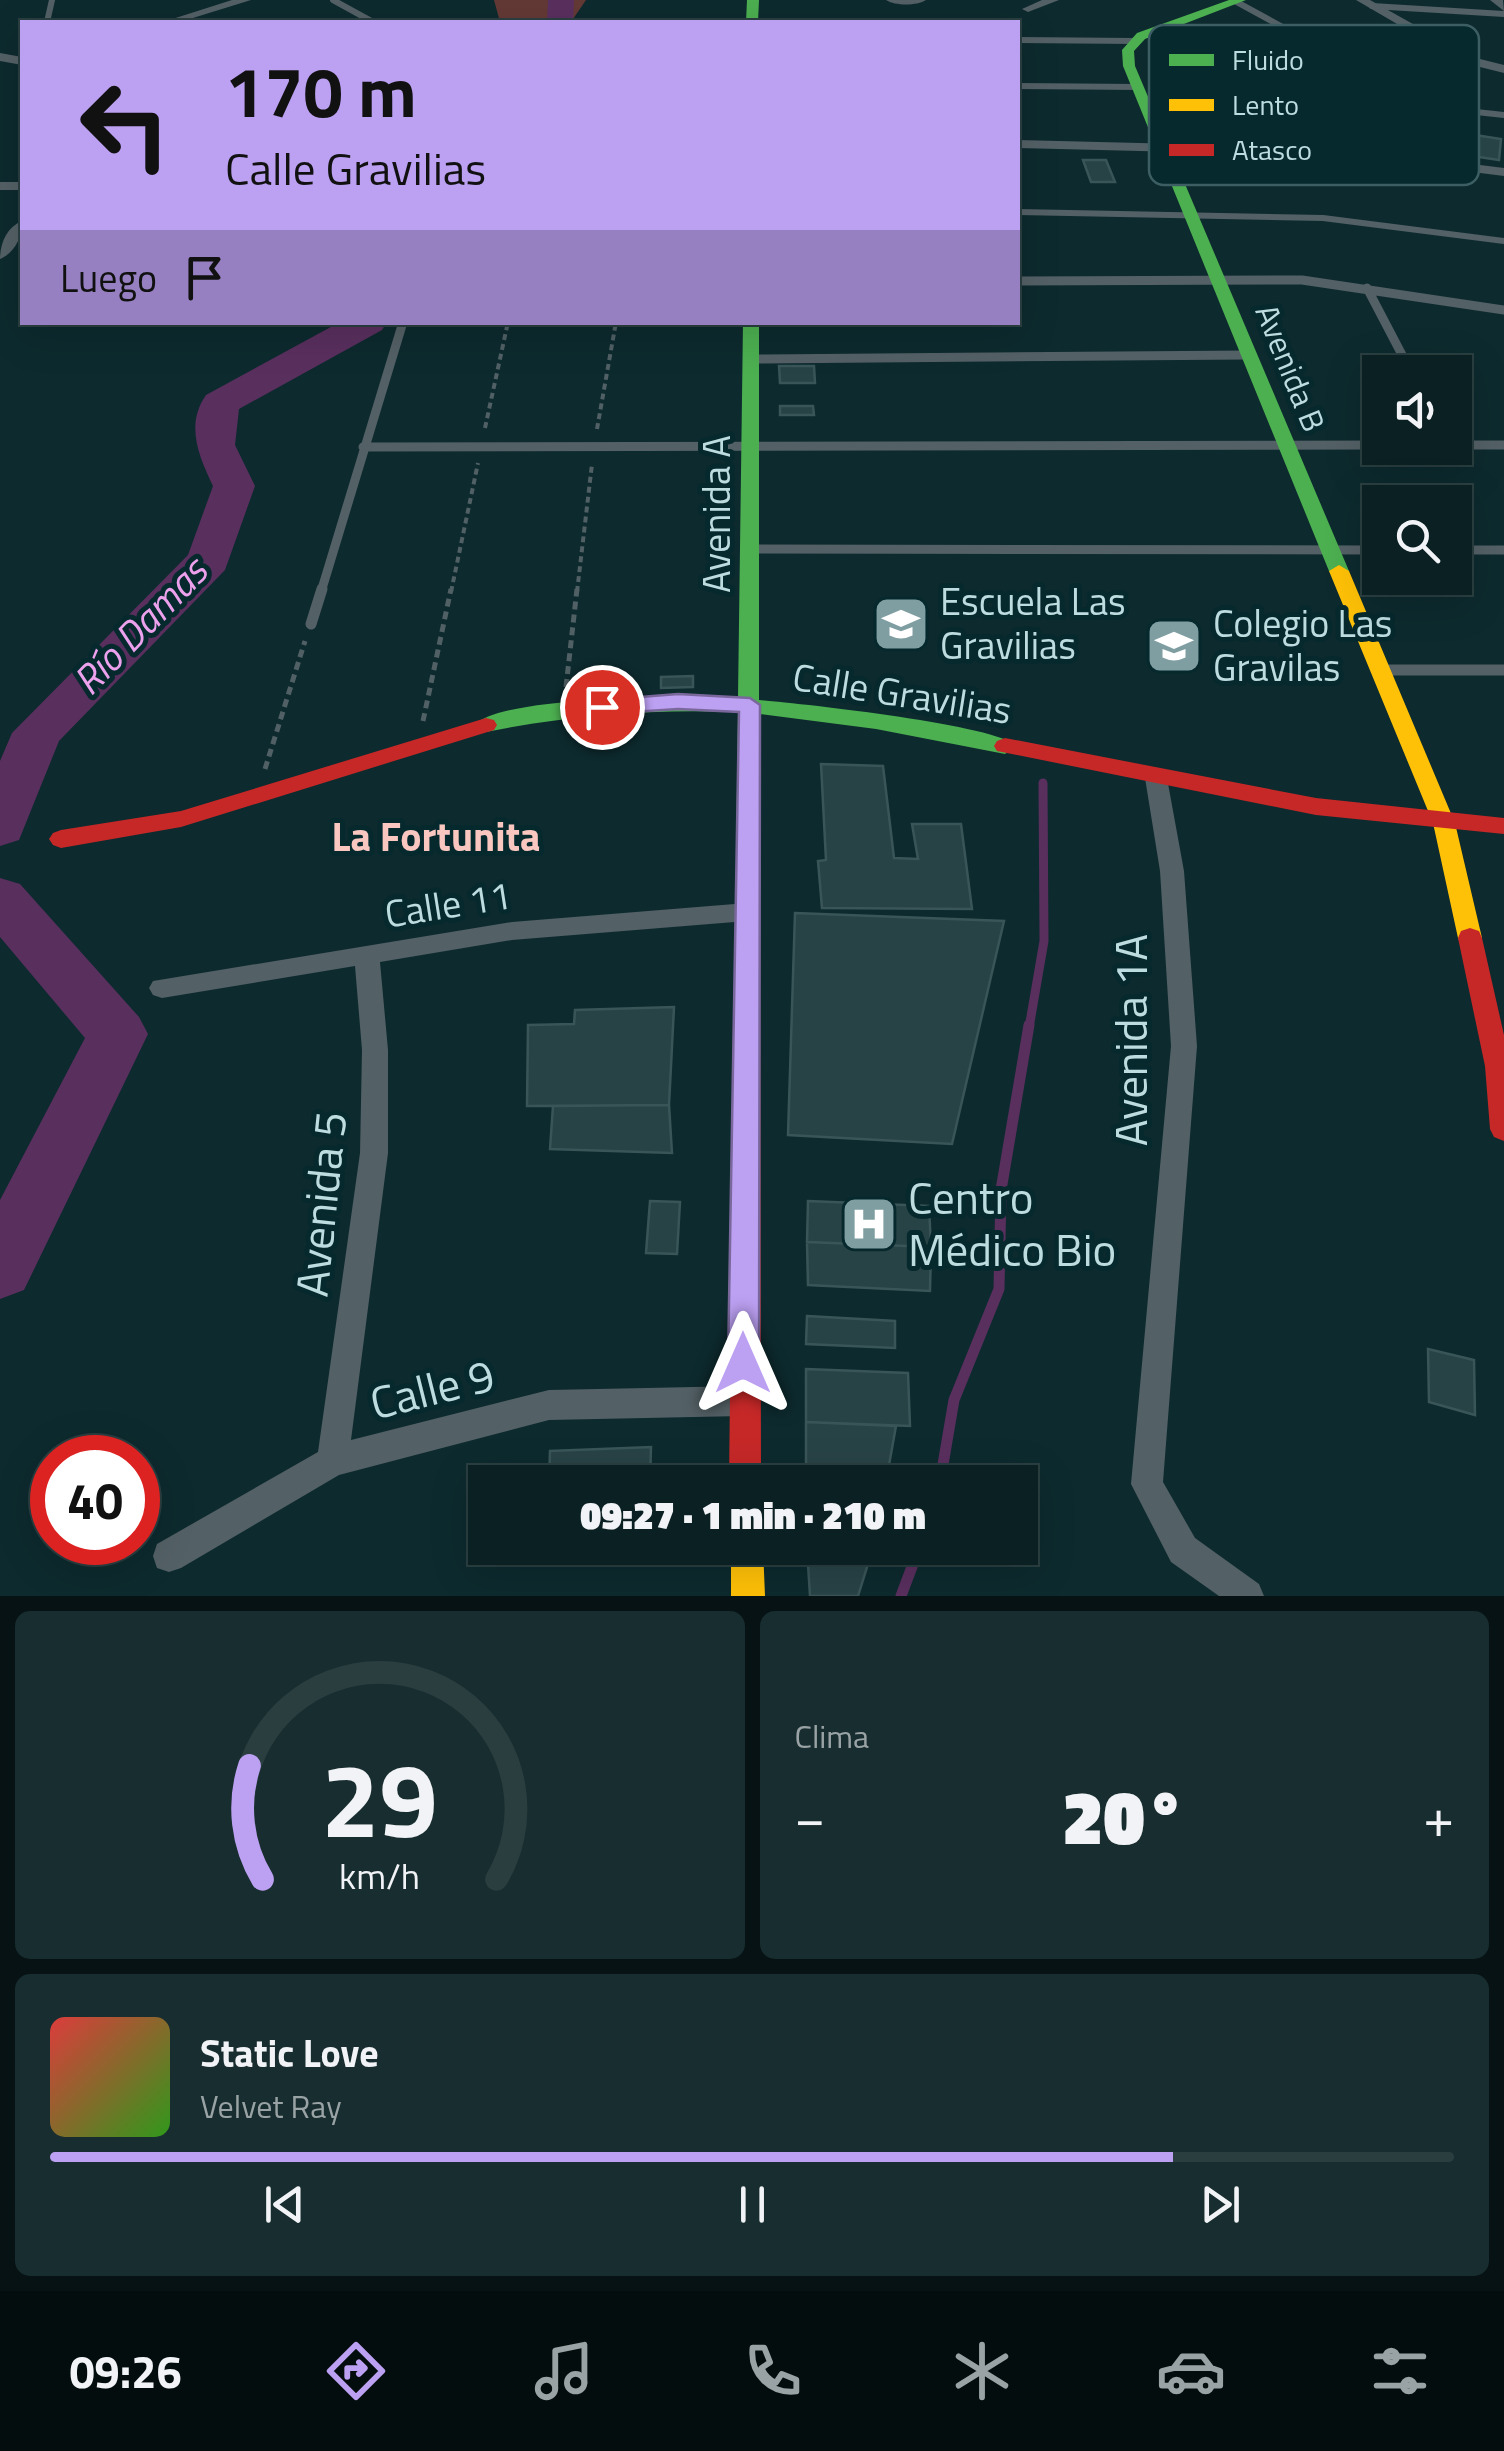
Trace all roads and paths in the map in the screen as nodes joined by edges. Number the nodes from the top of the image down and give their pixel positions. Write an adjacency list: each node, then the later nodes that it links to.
1 (245, 0): 11 (street)
2 (333, 0): 12 (lane)
3 (892, 0): 4 (street)
4 (920, 0)
5 (1238, 0): 13 (street); 14 (lane)
6 (1496, 0): 10 (street)
7 (1047, 1): 9 (street)
8 (1367, 3): 10 (lane); 15 (street)
9 (1028, 8)
10 (1504, 11)
11 (177, 20)
12 (370, 20)
13 (1175, 25)
14 (1283, 25)
15 (1406, 25)
16 (1149, 35): 18 (street)
17 (1020, 40): 18 (lane)
18 (1135, 41): 22 (street, Avenida B)
19 (1479, 63): 20 (street)
20 (1504, 69)
21 (1020, 86): 22 (lane)
22 (1137, 87): 23 (path); 25 (street, Avenida B)
23 (1149, 87)
24 (1479, 112): 26 (lane)
25 (1149, 114)
26 (1504, 115)
27 (1020, 144): 28 (street)
28 (1149, 144)
29 (1479, 169): 30 (street)
30 (1504, 172)
31 (1180, 185): 33 (street, Avenida B)
32 (1020, 212): 33 (lane)
33 (1192, 212): 35 (lane); 37 (street, Avenida B)
34 (20, 228): 36 (street)
35 (1504, 241)
36 (0, 254)
37 (1219, 279): 38 (lane); 39 (lane); 45 (street, Avenida B)
38 (1020, 280)
39 (1368, 288): 40 (lane); 46 (lane)
40 (1504, 310)
41 (401, 325): 55 (lane)
42 (507, 325): 53 (path)
43 (615, 325): 54 (path)
44 (752, 325): 47 (street, Avenida A)
45 (1249, 355): 47 (lane); 50 (street, Avenida B)
46 (1402, 355)
47 (752, 359): 49 (street, Avenida A)
48 (1504, 444): 52 (lane)
49 (752, 445): 50 (lane); 54 (lane); 56 (street, Avenida A)
50 (1286, 445): 51 (lane); 57 (street, Avenida B)
51 (1362, 445)
52 (1472, 445)
53 (481, 447): 54 (lane); 55 (lane); 66 (path)
54 (594, 447): 65 (path)
55 (363, 448): 61 (lane)
56 (753, 548): 57 (lane); 64 (street, Avenida A)
57 (1331, 549): 58 (lane); 62 (street, Avenida B)
58 (1362, 550)
59 (1472, 550): 60 (lane)
60 (1504, 550)
61 (311, 624): 68 (path)
62 (1383, 670): 63 (lane); 69 (street, Avenida B)
63 (1504, 670)
64 (750, 705): 65 (street, Calle Gravilias); 67 (street, Calle Gravilias); 72 (street, Avenida A)
65 (564, 710): 66 (street, Calle Gravilias)
66 (418, 744): 68 (street, Calle Gravilias)
67 (1156, 778): 69 (street, Calle Gravilias); 82 (street, Avenida 1A)
68 (258, 795): 71 (street, Calle Gravilias)
69 (1444, 823): 70 (street, Calle Gravilias); 75 (street, Avenida B)
70 (1504, 826)
71 (61, 839)
72 (747, 912): 73 (street, Calle 11); 76 (street, Avenida A)
73 (367, 956): 74 (street, Calle 11); 77 (street, Avenida 5)
74 (162, 988)
75 (1504, 1129)
76 (743, 1401): 77 (street, Calle 9); 78 (street, Avenida A)
77 (332, 1460): 79 (street, Calle 9)
78 (745, 1465)
79 (169, 1556)
80 (747, 1565): 81 (street)
81 (748, 1596)
82 (1247, 1596)

